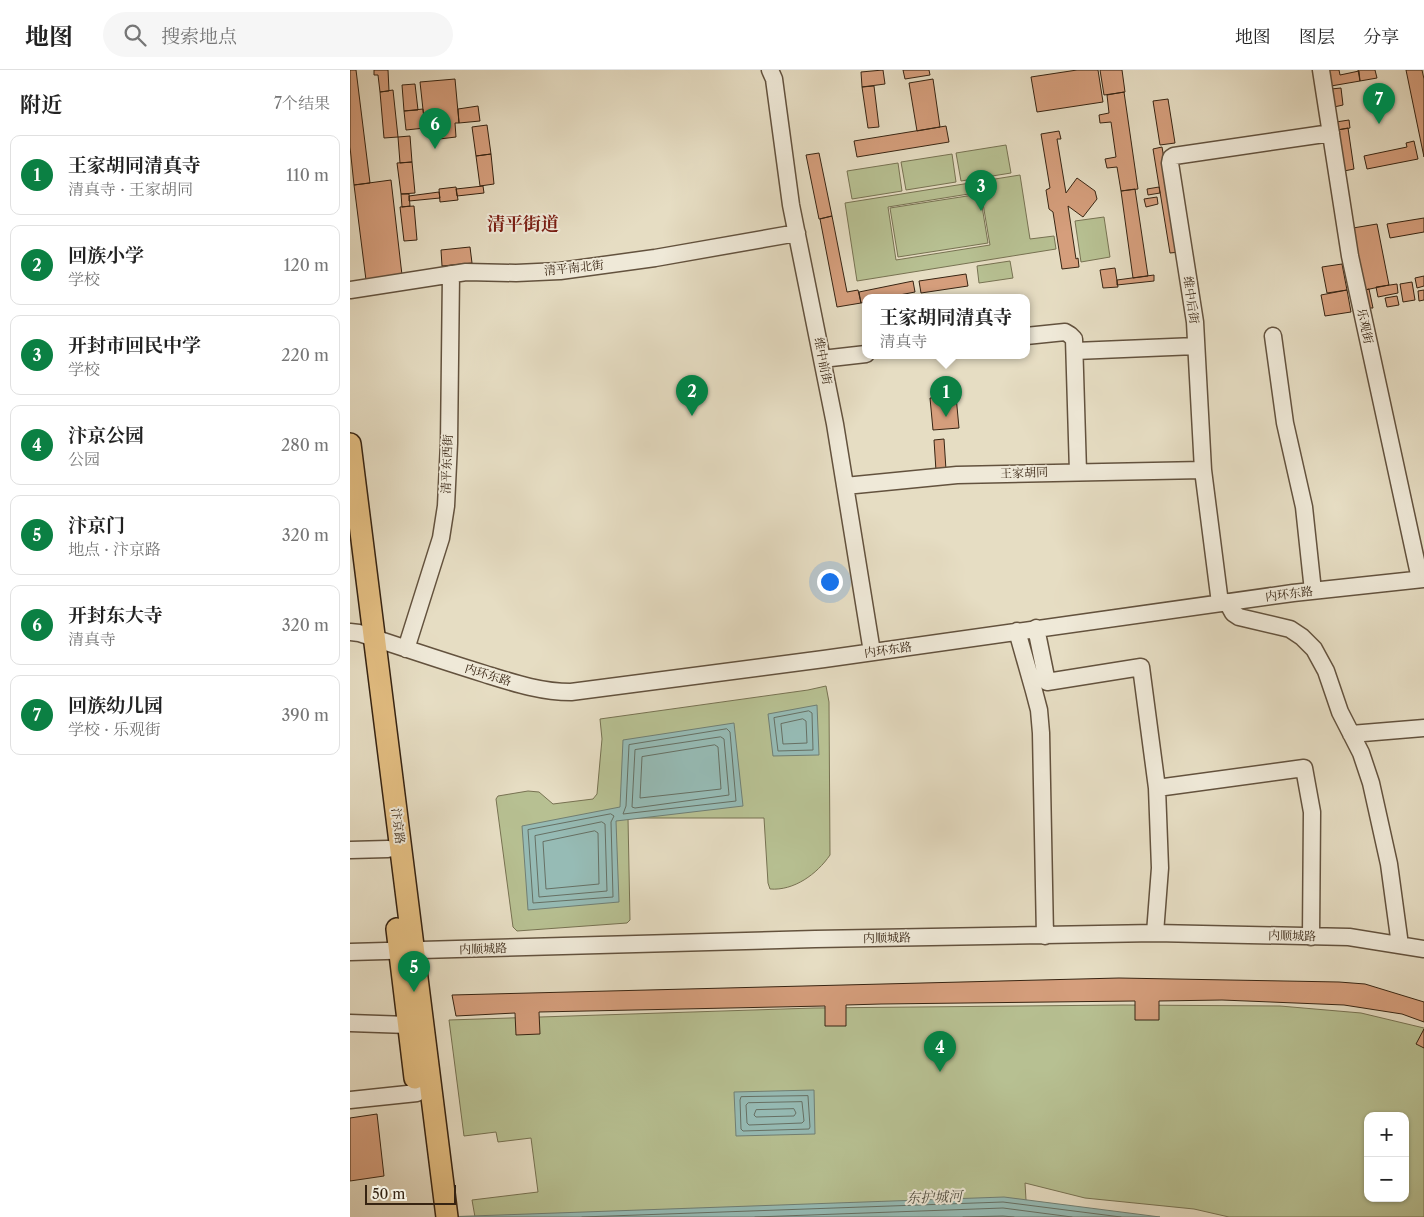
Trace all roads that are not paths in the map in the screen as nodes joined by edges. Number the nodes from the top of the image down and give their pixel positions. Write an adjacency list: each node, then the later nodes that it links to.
1 (770, 70): 4 (street, 维中前街)
2 (1321, 70): 3 (street, 乐观街)
3 (1331, 133): 9 (street, 维中后街); 18 (street, 乐观街)
4 (797, 234): 5 (street, 清平南北街); 12 (street, 维中前街)
5 (451, 274): 6 (street, 清平南北街); 24 (street, 清平东西街)
6 (350, 290)
7 (1030, 336): 10 (street)
8 (1273, 336): 19 (street)
9 (1196, 346): 10 (street); 14 (street, 维中后街)
10 (1074, 351): 15 (street)
11 (862, 354): 12 (street)
12 (822, 359): 16 (street, 维中前街)
13 (350, 444): 23 (main road, 汴京路)
14 (1203, 470): 15 (street, 王家胡同); 20 (street, 维中后街)
15 (1078, 472): 16 (street, 王家胡同)
16 (845, 486): 25 (street, 维中前街)
17 (350, 557): 23 (main road, 汴京路)
18 (1422, 579): 19 (street, 内环东路)
19 (1313, 591): 20 (street, 内环东路)
20 (1224, 603): 21 (street, 内环东路); 27 (street)
21 (1036, 628): 22 (street, 内环东路); 28 (street)
22 (1017, 631): 25 (street, 内环东路); 32 (street)
23 (358, 632): 24 (street, 内环东路); 29 (main road, 汴京路); 36 (main road, 汴京路)
24 (406, 649): 25 (street, 内环东路)
25 (872, 652)
26 (1424, 728): 27 (street)
27 (1350, 734): 34 (street)
28 (1157, 788): 31 (street); 33 (street)
29 (388, 849): 30 (street); 36 (main road, 汴京路)
30 (350, 850)
31 (1154, 933): 32 (street, 内顺城路); 33 (street, 内顺城路)
32 (1045, 936): 36 (street, 内顺城路)
33 (1311, 936): 34 (street, 内顺城路)
34 (1400, 945): 35 (street, 内顺城路)
35 (1424, 949)
36 (407, 951): 37 (street, 内顺城路); 39 (main road, 汴京路); 42 (main road, 汴京路)
37 (350, 952)
38 (350, 1023): 39 (street)
39 (408, 1025): 40 (main road, 汴京路)
40 (417, 1093): 41 (street); 42 (main road, 汴京路)
41 (350, 1100)
42 (439, 1213)

